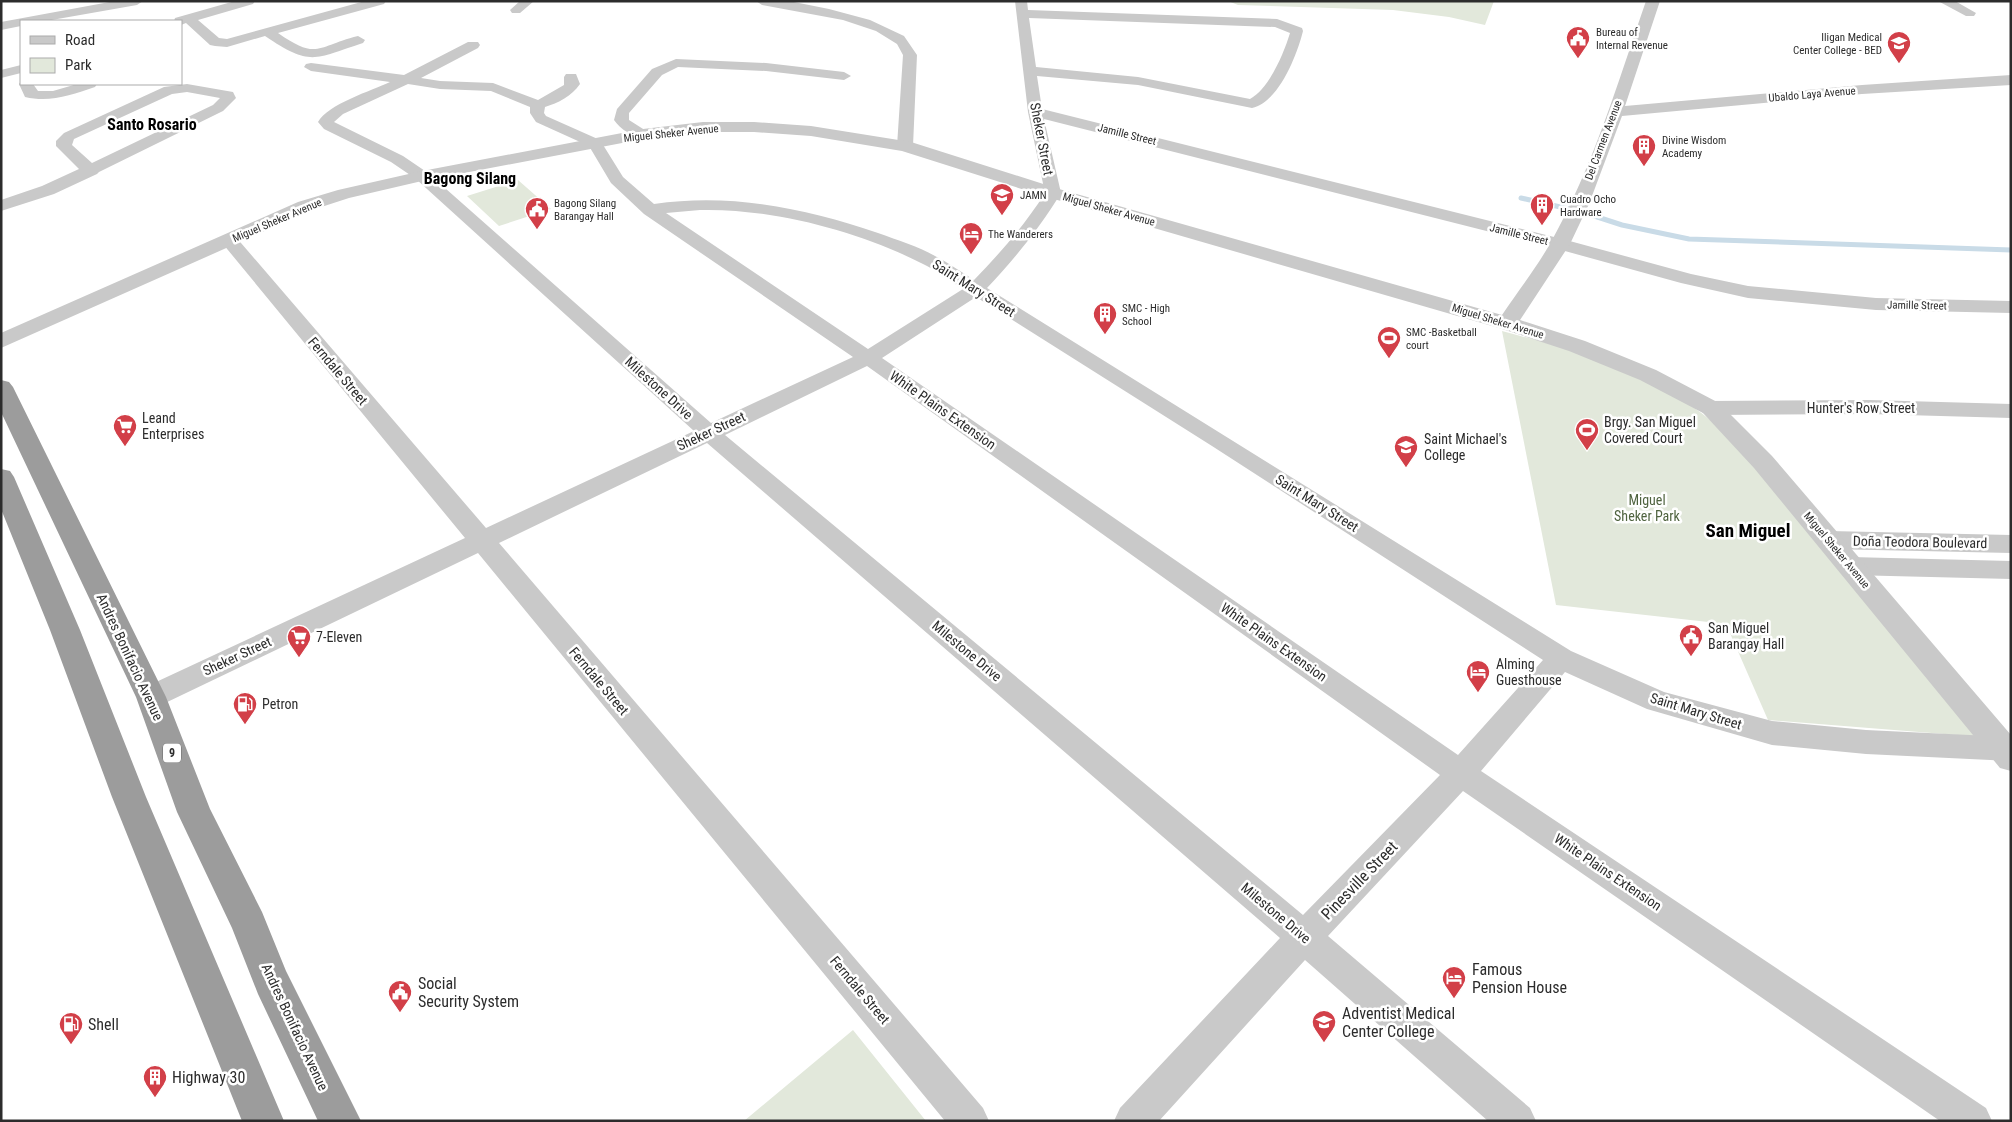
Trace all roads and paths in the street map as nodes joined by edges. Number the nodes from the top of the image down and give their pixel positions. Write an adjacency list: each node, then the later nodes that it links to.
1 (137, 1): 9 (street)
2 (249, 1): 14 (street)
3 (378, 1): 17 (street)
4 (528, 1): 11 (street)
5 (762, 1): 8 (street)
6 (1652, 1): 32 (street, Del Carmen Avenue)
7 (1944, 1): 12 (street)
8 (799, 4): 35 (street)
9 (79, 6): 13 (street)
10 (1022, 8): 22 (street, Sheker Street); 22 (street)
11 (516, 10)
12 (1970, 13)
13 (30, 20)
14 (184, 20): 17 (street)
15 (20, 22): 16 (street)
16 (1, 26)
17 (269, 33): 18 (street)
18 (358, 40)
19 (473, 45): 26 (street)
20 (311, 67): 26 (street)
21 (20, 70): 23 (street)
22 (1030, 71): 31 (street, Sheker Street)
23 (1, 74)
24 (844, 76): 33 (street)
25 (571, 77): 30 (street)
26 (406, 80): 30 (street); 37 (street, Milestone Drive)
27 (2011, 80): 32 (street, Ubaldo Laya Avenue)
28 (26, 85): 29 (street)
29 (87, 85)
30 (538, 105): 34 (street)
31 (1035, 112): 38 (street, Sheker Street); 42 (street, Jamille Street)
32 (1615, 112): 42 (street, Del Carmen Avenue)
33 (643, 134): 34 (street, Miguel Sheker Avenue); 35 (street, Miguel Sheker Avenue)
34 (595, 143): 37 (street, Miguel Sheker Avenue); 40 (street, White Plains Extension)
35 (905, 146): 38 (street, Miguel Sheker Avenue)
36 (91, 171): 36 (street); 39 (street)
37 (422, 176): 41 (street, Miguel Sheker Avenue); 51 (street, Milestone Drive)
38 (1053, 193): 43 (street, Sheker Street); 45 (street, Miguel Sheker Avenue)
39 (1, 206)
40 (650, 210): 43 (street, Saint Mary Street); 47 (street, White Plains Extension)
41 (229, 240): 46 (street, Miguel Sheker Avenue); 54 (street, Ferndale Street)
42 (1560, 244): 44 (street, Jamille Street); 45 (street, Del Carmen Avenue)
43 (976, 289): 47 (street, Sheker Street); 58 (street, Saint Mary Street)
44 (2011, 307)
45 (1507, 323): 49 (street, Miguel Sheker Avenue)
46 (1, 341)
47 (868, 358): 51 (street, Sheker Street); 61 (street, White Plains Extension)
48 (1, 387): 59 (highway, Andres Bonifacio Avenue / 9)
49 (1711, 408): 50 (street, Hunter's Row Street); 53 (street, Miguel Sheker Avenue)
50 (2011, 410)
51 (708, 432): 54 (street, Sheker Street); 62 (street, Milestone Drive)
52 (1, 477): 63 (highway)
53 (1829, 540): 55 (street, Doña Teodora Boulevard); 56 (street, Miguel Sheker Avenue)
54 (481, 541): 59 (street, Sheker Street); 65 (street, Ferndale Street)
55 (2011, 544)
56 (1850, 566): 57 (street, Doña Teodora Boulevard); 60 (street, Miguel Sheker Avenue)
57 (2011, 570)
58 (1561, 658): 60 (street, Saint Mary Street); 61 (street, Pinesville Street)
59 (151, 697): 64 (highway, Andres Bonifacio Avenue / 9)
60 (2008, 752)
61 (1461, 773): 62 (street, Pinesville Street); 68 (street, White Plains Extension)
62 (1304, 937): 66 (street, Pinesville Street); 67 (street, Milestone Drive)
63 (263, 1121)
64 (340, 1121)
65 (970, 1121)
66 (1133, 1121)
67 (1517, 1121)
68 (1973, 1121)

